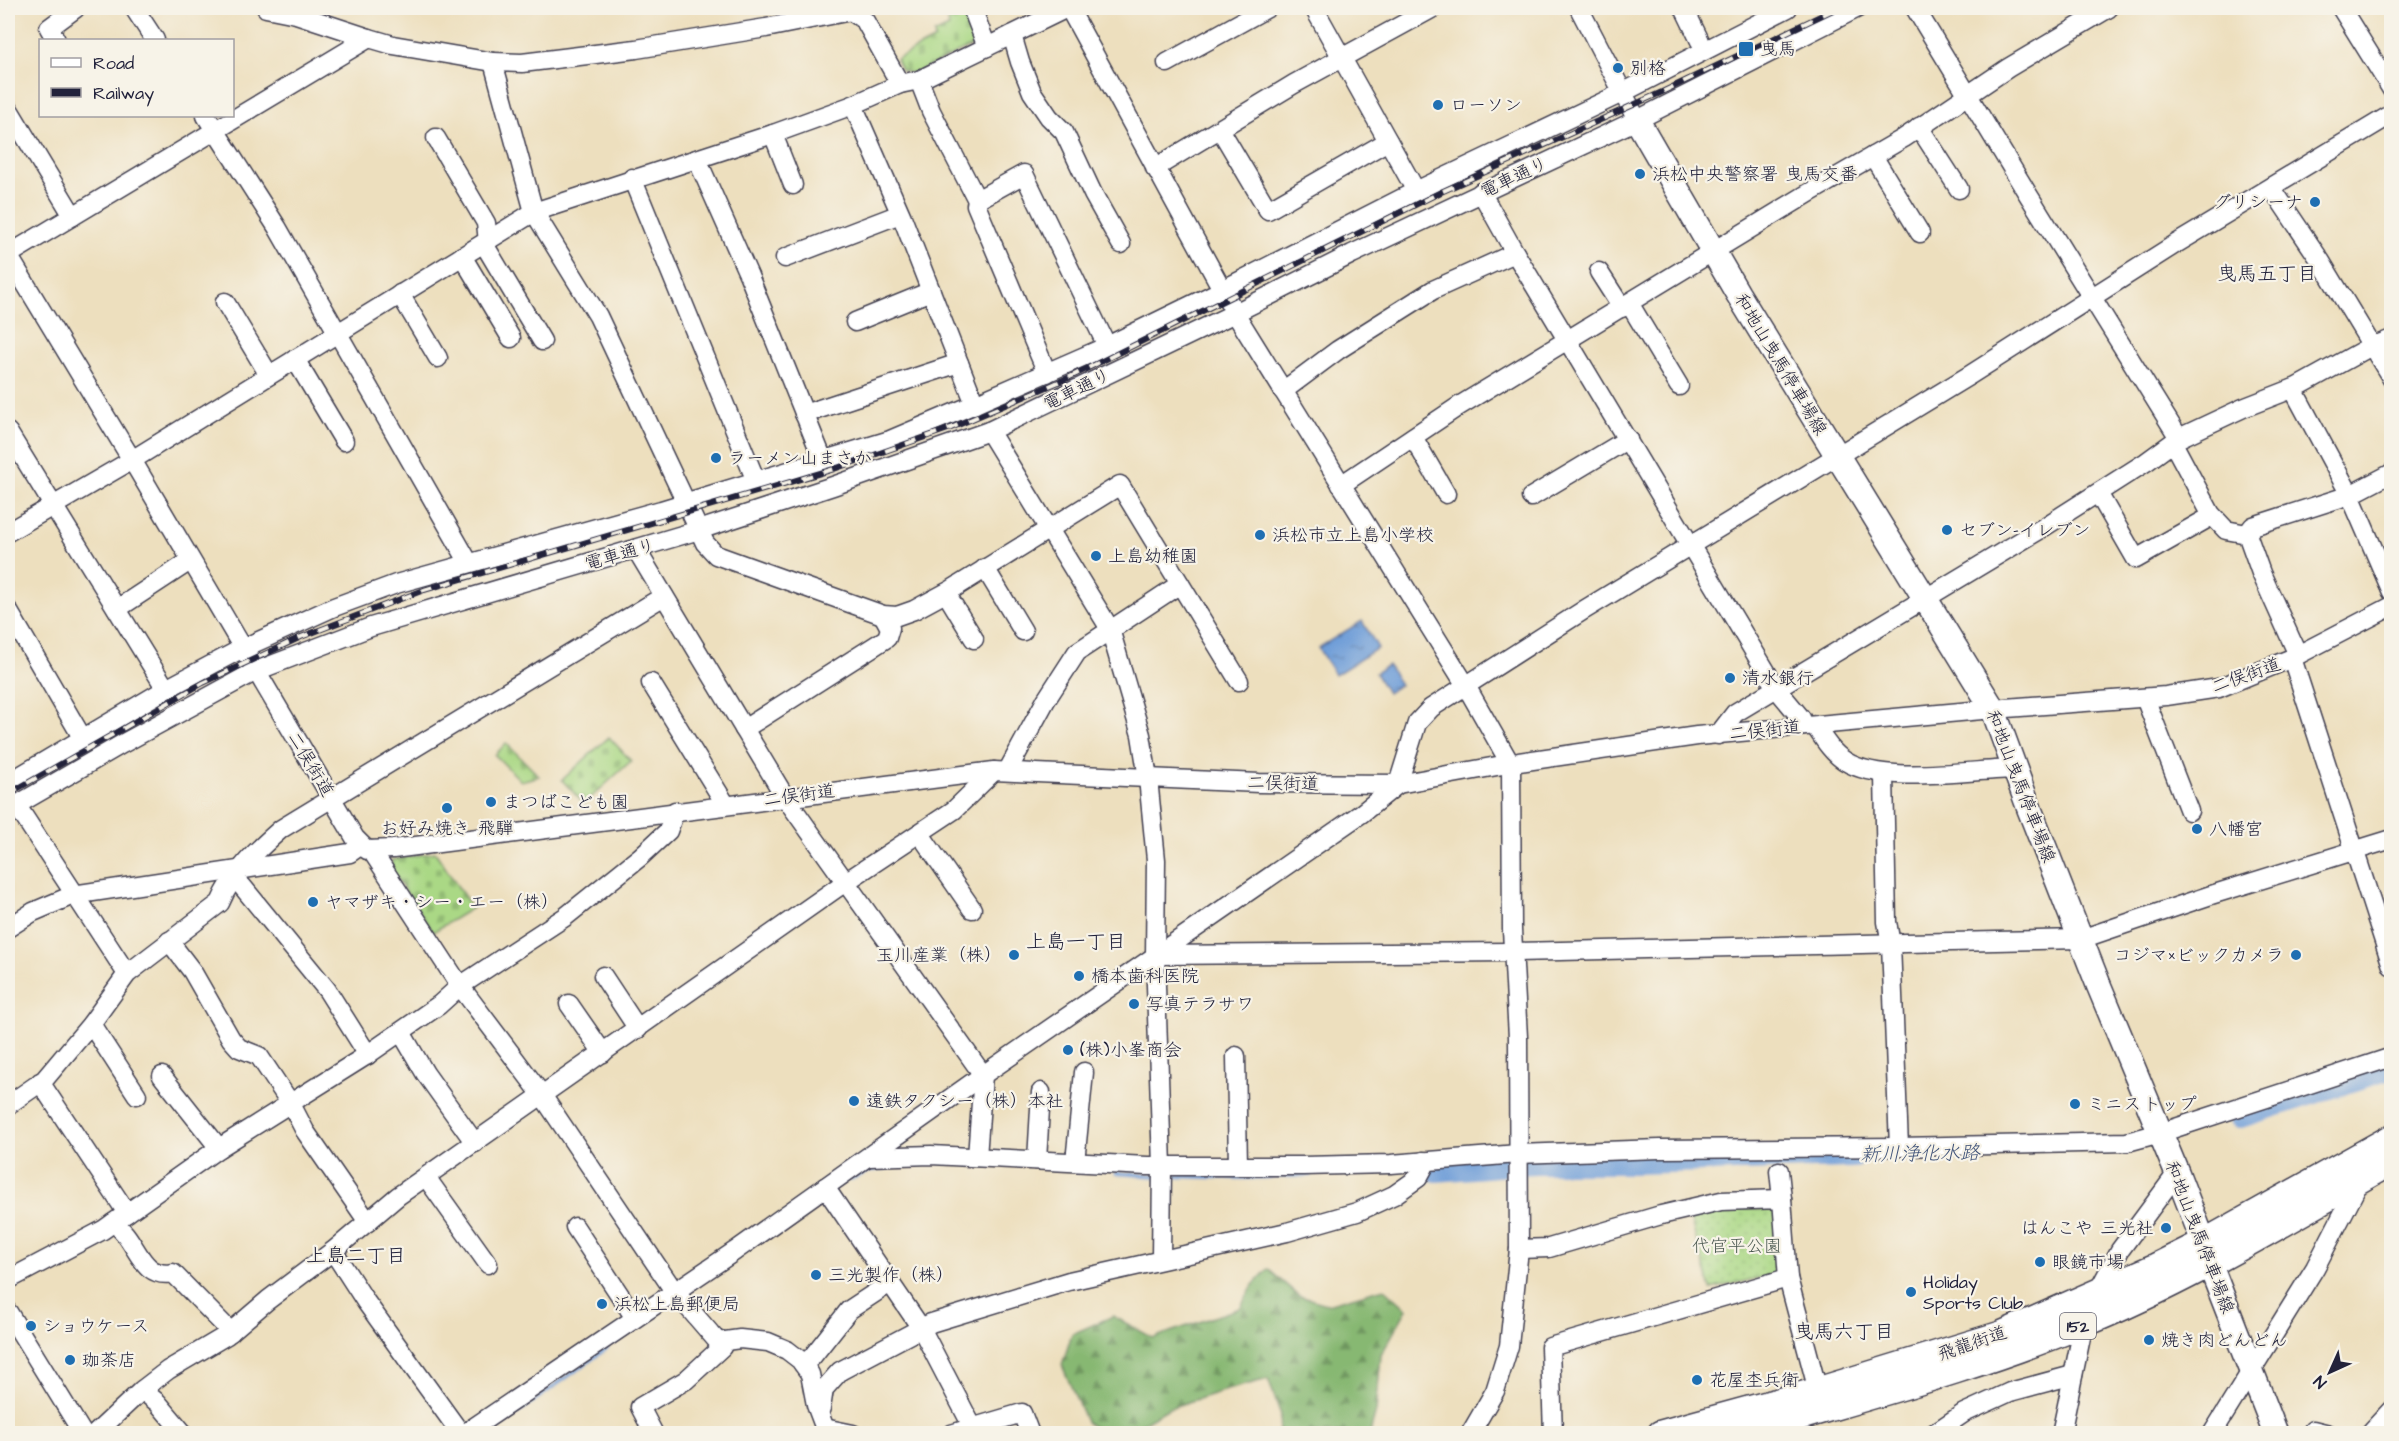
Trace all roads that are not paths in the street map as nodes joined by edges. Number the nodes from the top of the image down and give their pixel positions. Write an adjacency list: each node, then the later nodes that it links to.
1 (76, 8): 18 (street)
2 (134, 8): 19 (street)
3 (266, 8): 17 (street)
4 (972, 8): 21 (street)
5 (1068, 8): 16 (street); 43 (street)
6 (1267, 8): 24 (street)
7 (1314, 8): 22 (street)
8 (1433, 8): 22 (street)
9 (1579, 8): 28 (street)
10 (1684, 8): 20 (street)
11 (1788, 8): 28 (street, 電車通り)
12 (1858, 8): 34 (street, 電車通り)
13 (1915, 8): 29 (street)
14 (2109, 8): 29 (street)
15 (2341, 8): 27 (street)
16 (1012, 35): 21 (street); 56 (street)
17 (369, 38): 23 (street); 37 (street)
18 (55, 39)
19 (154, 39)
20 (1700, 41)
21 (987, 47): 25 (street)
22 (1342, 58): 36 (street); 40 (street)
23 (493, 62): 26 (street); 51 (street)
24 (1167, 63)
25 (919, 80): 26 (street); 50 (street)
26 (900, 84): 30 (street)
27 (2391, 90)
28 (1622, 93): 34 (street); 48 (street, 電車通り)
29 (1968, 94): 35 (street); 66 (street)
30 (853, 105): 38 (street); 52 (street)
31 (8, 108): 53 (street)
32 (2391, 114): 46 (street)
33 (207, 117): 37 (street)
34 (1637, 120): 49 (street, 電車通り); 57 (main road, 和地山曳馬停車場線)
35 (1919, 127): 41 (street); 47 (street)
36 (1220, 129): 40 (street); 43 (street)
37 (217, 131): 53 (street); 71 (street)
38 (773, 134): 42 (street); 45 (street)
39 (436, 138): 55 (street)
40 (1388, 141): 48 (street)
41 (1873, 156): 54 (street); 57 (street)
42 (697, 159): 44 (street); 88 (street)
43 (1155, 168): 63 (street)
44 (632, 178): 51 (street); 99 (street)
45 (793, 185)
46 (2271, 187): 66 (street); 77 (street)
47 (1959, 189)
48 (1416, 191): 63 (street, 電車通り)
49 (1481, 192): 58 (street); 69 (street, 電車通り)
50 (977, 200): 76 (street); 81 (street)
51 (534, 212): 55 (street); 105 (street)
52 (900, 214): 61 (street); 64 (street)
53 (73, 216): 59 (street)
54 (1920, 233)
55 (486, 243): 60 (street); 74 (street)
56 (1121, 244)
57 (1714, 251): 68 (street); 95 (main road, 和地山曳馬停車場線)
58 (1515, 253): 75 (street); 86 (street)
59 (8, 255): 96 (street, 二俣街道)
60 (462, 256): 65 (street); 72 (street)
61 (785, 258)
62 (1599, 272): 68 (street)
63 (1222, 290): 69 (street); 76 (street, 電車通り)
64 (931, 291): 70 (street); 80 (street)
65 (400, 294): 71 (street); 78 (street)
66 (2092, 298): 93 (street); 95 (street)
67 (225, 302): 82 (street)
68 (1625, 306): 75 (street); 84 (street)
69 (1234, 314): 86 (street); 89 (street, 電車通り)
70 (855, 322)
71 (336, 333): 79 (street); 115 (street)
72 (511, 338)
73 (2391, 339): 77 (street)
74 (542, 341)
75 (1568, 341): 91 (street); 92 (street)
76 (1107, 346): 81 (street, 電車通り)
77 (2372, 347): 83 (street); 85 (street)
78 (438, 358)
79 (295, 359): 82 (street); 94 (street)
80 (959, 363): 87 (street); 88 (street)
81 (1047, 373): 87 (street, 電車通り)
82 (269, 375): 96 (street)
83 (2391, 379)
84 (1679, 386)
85 (2293, 389): 93 (street); 103 (street)
86 (1283, 391): 100 (street)
87 (975, 404): 97 (street, 電車通り)
88 (804, 414): 97 (street)
89 (989, 431): 108 (street); 109 (street, 電車通り)
90 (8, 432): 106 (street)
91 (1413, 437): 100 (street); 102 (street)
92 (1628, 439): 104 (street); 112 (street)
93 (2176, 440): 101 (street); 107 (street)
94 (344, 441)
95 (1838, 456): 112 (street); 121 (main road, 和地山曳馬停車場線)
96 (132, 460): 106 (street); 114 (street, 二俣街道)
97 (823, 460): 99 (street, 電車通り)
98 (2391, 473): 103 (street)
99 (756, 481): 105 (street, 電車通り)
100 (1341, 484): 134 (street)
101 (2098, 493): 107 (street); 121 (street)
102 (1446, 494)
103 (2350, 495): 111 (street); 118 (street)
104 (1531, 498)
105 (687, 502): 109 (street); 115 (street, 電車通り)
106 (51, 505): 110 (street); 123 (street)
107 (2212, 516): 111 (street)
108 (1048, 527): 116 (street); 117 (street); 126 (street)
109 (699, 530): 113 (street, 電車通り); 125 (street)
110 (8, 532)
111 (2247, 534): 130 (street)
112 (1692, 546): 134 (street); 135 (street)
113 (636, 549): 120 (street); 131 (street, 電車通り)
114 (190, 561): 123 (street); 129 (street, 二俣街道)
115 (469, 563): 129 (street, 電車通り)
116 (985, 568): 119 (street); 127 (street)
117 (1180, 584): 126 (street); 132 (street)
118 (2391, 592)
119 (946, 593): 125 (street); 128 (street)
120 (664, 596): 140 (street); 151 (street)
121 (1926, 599): 135 (street); 138 (main road, 和地山曳馬停車場線)
122 (2391, 606): 130 (street, 二俣街道)
123 (117, 609): 136 (street)
124 (8, 610): 142 (street)
125 (883, 615): 140 (street)
126 (1110, 629): 145 (street); 147 (street)
127 (1023, 631)
128 (974, 639)
129 (241, 649): 131 (street, 二俣街道); 136 (street)
130 (2295, 656): 137 (street, 二俣街道); 159 (street)
131 (256, 671): 151 (street, 二俣街道); 153 (street)
132 (1239, 681)
133 (651, 683): 152 (street)
134 (1465, 684): 143 (street); 149 (street)
135 (1776, 688): 139 (street); 141 (street)
136 (166, 689): 142 (street)
137 (2145, 698): 138 (street, 二俣街道); 155 (street)
138 (1993, 709): 139 (street, 二俣街道); 144 (main road, 和地山曳馬停車場線)
139 (1810, 726): 141 (street, 二俣街道); 146 (street)
140 (744, 729): 150 (street)
141 (1718, 735): 143 (street, 二俣街道)
142 (83, 739): 148 (street)
143 (1511, 765): 149 (street, 二俣街道); 168 (street)
144 (2015, 769): 146 (street); 165 (main road, 和地山曳馬停車場線)
145 (1001, 770): 147 (street, 二俣街道); 150 (street, 二俣街道); 156 (street)
146 (1884, 775): 167 (street)
147 (1148, 778): 149 (street, 二俣街道); 169 (street)
148 (8, 783)
149 (1398, 784): 169 (street)
150 (785, 797): 152 (street, 二俣街道); 161 (street)
151 (331, 798): 158 (street, 二俣街道); 160 (street)
152 (726, 805): 154 (street, 二俣街道)
153 (12, 808): 162 (street)
154 (675, 811): 158 (street, 二俣街道); 173 (street)
155 (2189, 811)
156 (920, 834): 161 (street); 163 (street)
157 (2391, 839): 159 (street)
158 (366, 848): 160 (street); 173 (street)
159 (2355, 852): 165 (street); 170 (street)
160 (235, 874): 162 (street); 166 (street); 179 (street)
161 (844, 883): 176 (street); 183 (street)
162 (74, 895): 164 (street); 171 (street)
163 (972, 909)
164 (8, 927)
165 (2081, 939): 167 (street); 191 (main road, 和地山曳馬停車場線)
166 (169, 941): 171 (street); 189 (street)
167 (1891, 944): 168 (street); 194 (street)
168 (1513, 952): 169 (street); 201 (street)
169 (1155, 955): 183 (street); 205 (street)
170 (2391, 966)
171 (127, 974): 175 (street)
172 (603, 976): 176 (street)
173 (460, 986): 177 (street); 188 (street)
174 (569, 1004): 178 (street)
175 (91, 1024): 185 (street); 187 (street)
176 (638, 1029): 178 (street)
177 (400, 1032): 179 (street); 193 (street)
178 (603, 1053): 188 (street)
179 (368, 1054): 189 (street)
180 (1236, 1056): 202 (street)
181 (2391, 1057): 191 (street)
182 (1084, 1072): 200 (street)
183 (983, 1075): 196 (street); 197 (street)
184 (162, 1076): 195 (street)
185 (40, 1082): 190 (street); 211 (street)
186 (1041, 1092): 198 (street)
187 (137, 1095)
188 (542, 1095): 193 (street); 223 (street)
189 (291, 1104): 195 (street); 212 (street)
190 (8, 1105)
191 (2162, 1138): 194 (street); 206 (main road, 和地山曳馬停車場線)
192 (2391, 1138): 216 (highway, 飛龍街道 / 152)
193 (475, 1143): 207 (street)
194 (1899, 1147): 201 (street)
195 (219, 1148): 211 (street)
196 (868, 1157): 197 (street); 209 (street)
197 (977, 1157): 198 (street)
198 (1037, 1160): 200 (street)
199 (2391, 1161): 208 (highway, 飛龍街道 / 152)
200 (1075, 1162): 205 (street)
201 (1519, 1162): 203 (street); 214 (street)
202 (1238, 1166): 203 (street); 205 (street)
203 (1422, 1169): 217 (street)
204 (1779, 1171): 210 (street)
205 (1162, 1172): 217 (street)
206 (2177, 1173): 216 (main road, 和地山曳馬停車場線); 222 (street)
207 (426, 1177): 212 (street); 218 (street)
208 (2361, 1178): 216 (highway, 飛龍街道 / 152); 231 (street)
209 (828, 1192): 221 (street); 223 (street)
210 (1782, 1199): 214 (street); 219 (street)
211 (120, 1218): 220 (street); 228 (street)
212 (368, 1222): 215 (street)
213 (575, 1227): 225 (street)
214 (1519, 1249): 246 (street)
215 (333, 1251): 228 (street); 238 (street)
216 (2206, 1254): 222 (highway, 飛龍街道 / 152); 226 (highway, 飛龍街道 / 152); 231 (main road, 和地山曳馬停車場線)
217 (1161, 1259): 227 (street)
218 (488, 1264)
219 (1788, 1278): 234 (street); 247 (street)
220 (8, 1280)
221 (890, 1283): 227 (street); 230 (street)
222 (2096, 1293): 226 (street); 234 (highway, 飛龍街道 / 152)
223 (678, 1296): 225 (street); 229 (street)
224 (8, 1312): 239 (street)
225 (635, 1318): 238 (street)
226 (2082, 1325): 232 (street); 249 (highway, 飛龍街道 / 152)
227 (921, 1328): 236 (street); 237 (street)
228 (231, 1332): 233 (street)
229 (724, 1342): 230 (street); 242 (street)
230 (803, 1364): 237 (street)
231 (2252, 1372): 252 (street); 253 (main road, 和地山曳馬停車場線)
232 (2073, 1375): 250 (street); 251 (street)
233 (142, 1390): 240 (street); 241 (street)
234 (1818, 1391): 248 (highway, 飛龍街道 / 152)
235 (2391, 1409): 256 (street)
236 (972, 1426): 244 (street); 245 (street)
237 (824, 1428): 243 (street)
238 (474, 1431)
239 (83, 1434)
240 (95, 1434)
241 (183, 1434)
242 (654, 1434)
243 (853, 1434)
244 (951, 1434)
245 (1030, 1434)
246 (1470, 1434)
247 (1553, 1434)
248 (1661, 1434)
249 (1740, 1434)
250 (1933, 1434)
251 (2061, 1434)
252 (2212, 1434)
253 (2276, 1434)
254 (2311, 1434): 255 (street)
255 (2329, 1434)
256 (2369, 1434)

